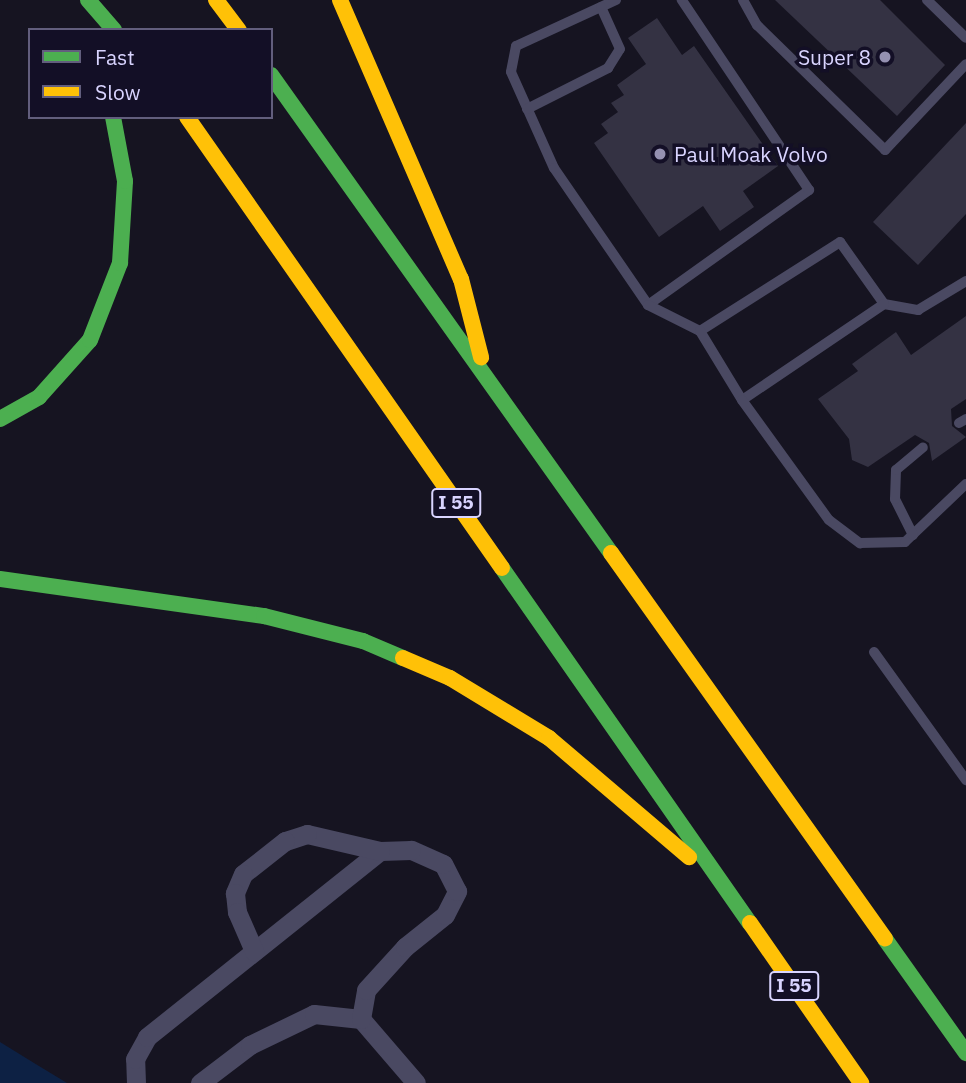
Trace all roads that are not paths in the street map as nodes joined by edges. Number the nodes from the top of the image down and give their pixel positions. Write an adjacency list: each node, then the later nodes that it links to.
1 (71, 0): 10 (highway)
2 (88, 0): 11 (highway)
3 (216, 0): 12 (highway)
4 (340, 0): 23 (highway)
5 (616, 0): 9 (lane)
6 (682, 0): 21 (lane)
7 (743, 0): 14 (lane)
8 (927, 0): 13 (lane)
9 (601, 7): 16 (lane); 16 (lane)
10 (79, 20)
11 (112, 28)
12 (237, 28)
13 (966, 38)
14 (966, 64)
15 (273, 78): 23 (highway)
16 (527, 109): 21 (lane)
17 (113, 119): 25 (highway)
18 (188, 119): 33 (highway, I 55)
19 (966, 281): 20 (lane)
20 (884, 304): 22 (lane); 24 (lane)
21 (648, 305): 22 (lane)
22 (699, 331): 24 (lane)
23 (486, 378): 36 (highway)
24 (742, 400): 28 (lane)
25 (0, 419)
26 (923, 447): 28 (lane)
27 (966, 484): 28 (lane)
28 (913, 535)
29 (0, 579): 33 (highway)
30 (874, 652): 31 (lane)
31 (966, 780)
32 (380, 851): 34 (street); 34 (street); 35 (street)
33 (726, 889): 40 (highway, I 55)
34 (254, 951): 37 (street)
35 (361, 1019): 38 (street); 39 (street)
36 (964, 1050)
37 (136, 1083)
38 (200, 1083)
39 (416, 1083)
40 (861, 1083)

